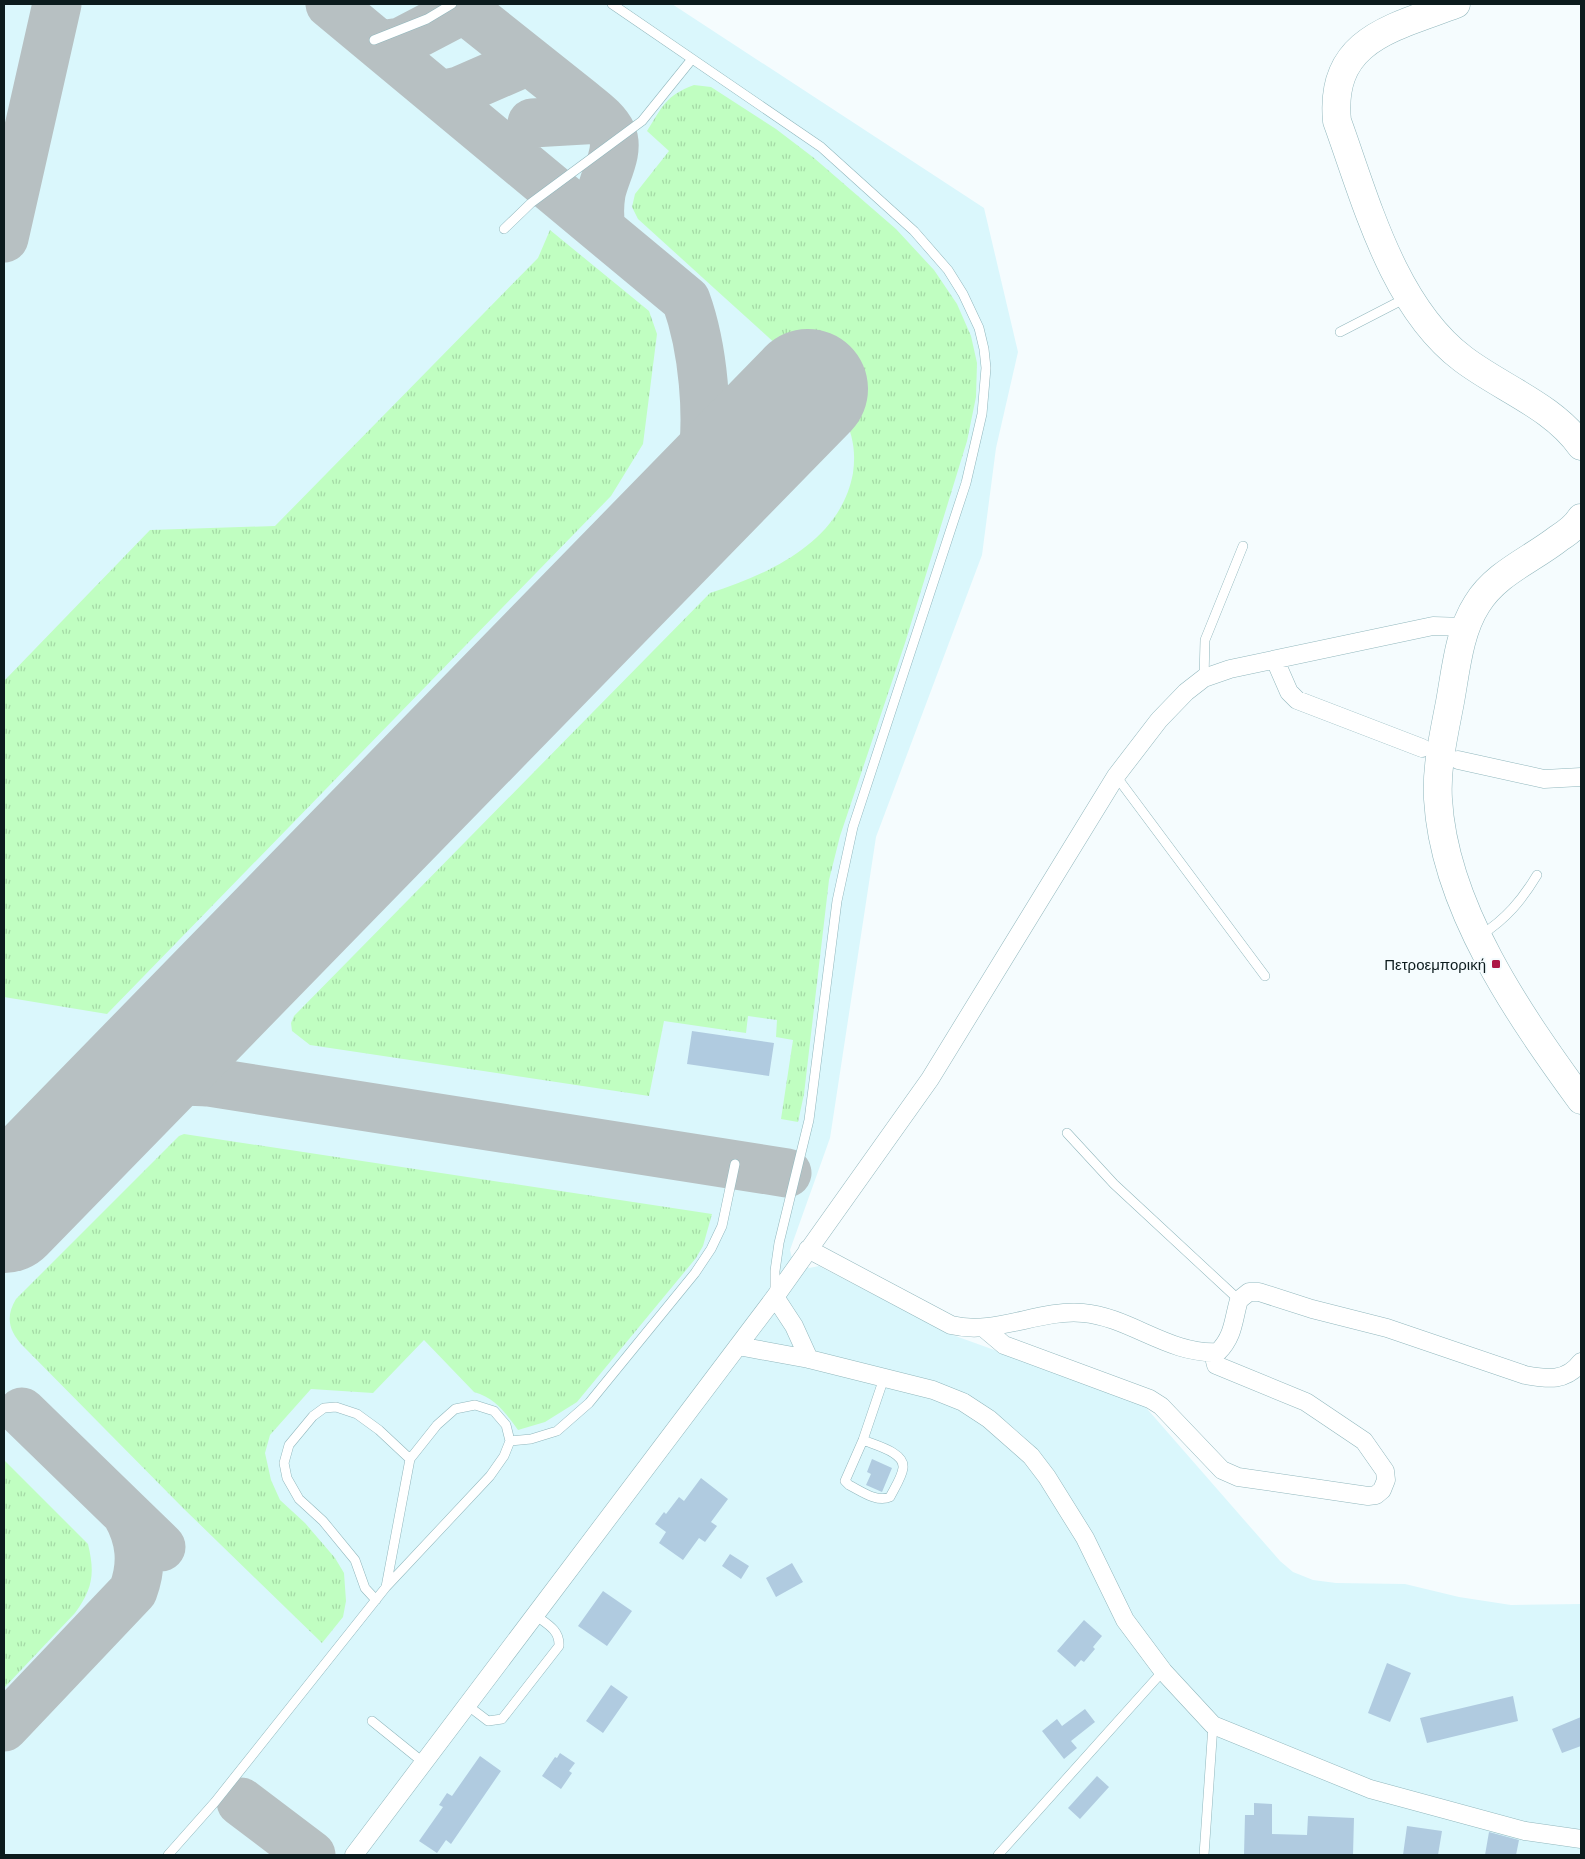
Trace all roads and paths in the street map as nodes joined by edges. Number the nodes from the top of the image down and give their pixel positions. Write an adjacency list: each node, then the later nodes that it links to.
1 (448, 4): 4 (lane)
2 (612, 4): 5 (lane)
3 (1456, 4): 7 (main road)
4 (374, 40)
5 (692, 58): 6 (lane); 26 (lane)
6 (504, 229)
7 (1409, 297): 8 (lane); 9 (main road)
8 (1340, 332)
9 (1581, 446)
10 (1581, 518): 12 (main road)
11 (1243, 546): 14 (lane)
12 (1466, 627): 13 (street); 20 (main road)
13 (1275, 660): 14 (street); 15 (street)
14 (1204, 678): 17 (street)
15 (1422, 748)
16 (1458, 760): 18 (street)
17 (1116, 776): 21 (lane); 25 (street)
18 (1581, 777)
19 (1536, 875): 20 (lane)
20 (1479, 937): 22 (main road)
21 (1264, 976)
22 (1581, 1100)
23 (1067, 1133): 27 (lane)
24 (735, 1164): 35 (lane)
25 (808, 1249): 26 (street); 28 (street)
26 (775, 1297): 29 (street); 31 (street)
27 (1238, 1300): 30 (street); 32 (street)
28 (985, 1329): 30 (street); 30 (street)
29 (738, 1346): 31 (street); 39 (street)
30 (1213, 1353)
31 (809, 1359): 33 (street)
32 (1581, 1362)
33 (884, 1378): 34 (lane); 40 (street)
34 (863, 1440): 34 (lane)
35 (510, 1441): 36 (lane); 37 (lane)
36 (410, 1459): 37 (lane); 38 (lane)
37 (386, 1587): 38 (lane)
38 (376, 1600): 46 (lane)
39 (535, 1615): 41 (street); 41 (lane)
40 (1163, 1671): 43 (street); 48 (lane)
41 (467, 1705): 44 (street)
42 (372, 1721): 44 (lane)
43 (1213, 1725): 45 (street); 49 (lane)
44 (424, 1762): 47 (street)
45 (1581, 1839)
46 (168, 1855)
47 (354, 1855)
48 (998, 1855)
49 (1204, 1855)

